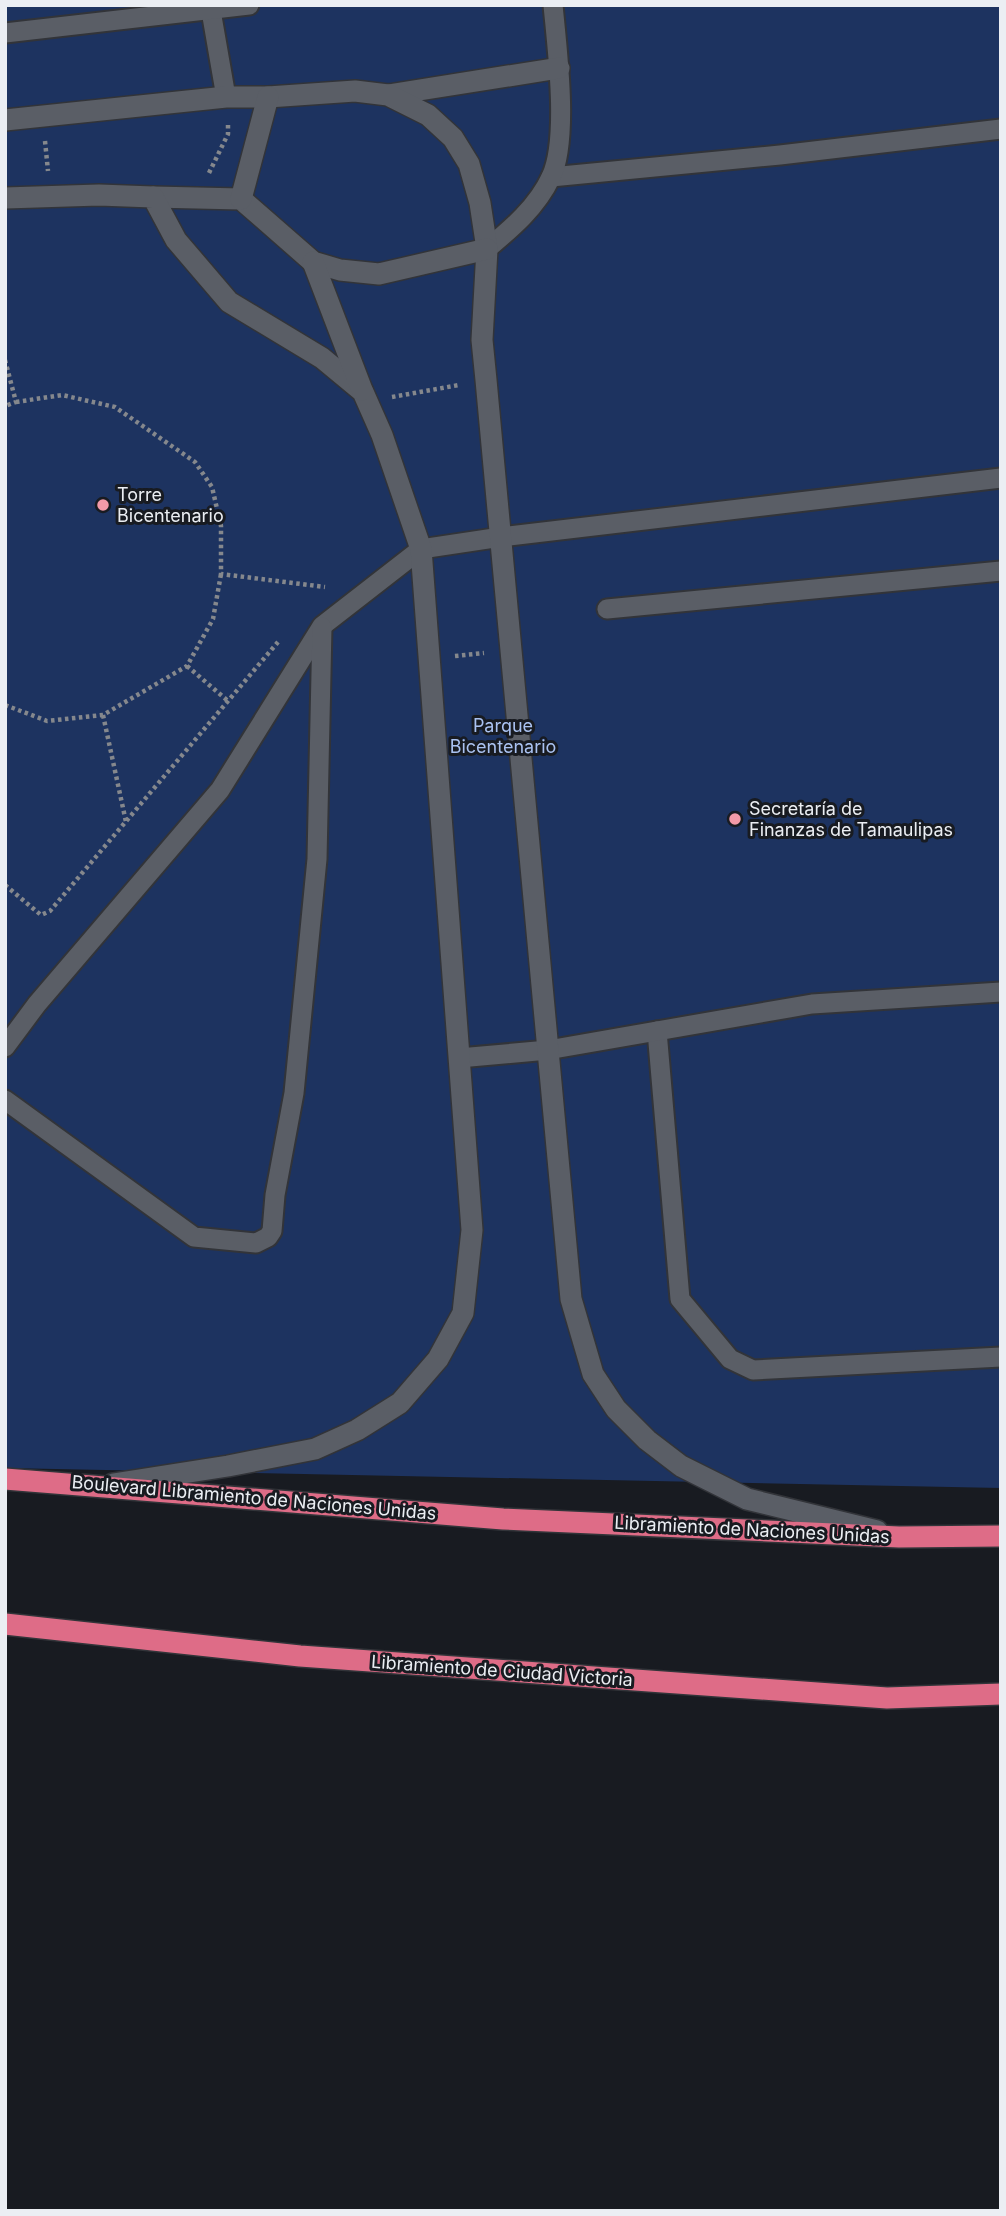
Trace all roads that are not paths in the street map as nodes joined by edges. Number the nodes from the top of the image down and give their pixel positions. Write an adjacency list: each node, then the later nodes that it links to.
1 (248, 5): 3 (lane)
2 (553, 5): 5 (lane)
3 (210, 7): 4 (lane); 7 (lane)
4 (5, 33)
5 (559, 68): 6 (street); 11 (lane)
6 (388, 95): 8 (street); 15 (street)
7 (226, 97): 8 (street); 9 (street)
8 (268, 97): 14 (street)
9 (5, 120)
10 (1001, 129): 11 (lane)
11 (551, 177): 15 (lane)
12 (153, 197): 13 (street); 14 (street); 17 (street)
13 (5, 198)
14 (241, 199): 16 (street)
15 (487, 249): 16 (street); 19 (street)
16 (313, 262): 17 (street)
17 (365, 397): 20 (street)
18 (1001, 478): 19 (lane)
19 (500, 537): 20 (lane); 27 (street)
20 (421, 549): 23 (lane); 28 (street)
21 (1001, 572): 22 (lane)
22 (607, 609)
23 (322, 626): 26 (lane); 29 (lane)
24 (1001, 992): 25 (lane)
25 (657, 1031): 27 (lane); 30 (lane)
26 (5, 1047)
27 (548, 1050): 28 (lane); 35 (street)
28 (459, 1058): 32 (street)
29 (5, 1100)
30 (1001, 1357)
31 (5, 1479): 32 (highway, Boulevard Libramiento de Naciones Unidas)
32 (102, 1486): 33 (highway, Boulevard Libramiento de Naciones Unidas)
33 (503, 1518): 35 (highway, Libramiento de Naciones Unidas)
34 (1001, 1536): 35 (highway, Libramiento de Naciones Unidas)
35 (899, 1537)
36 (5, 1624): 37 (highway, Libramiento de Ciudad Victoria)
37 (1001, 1694)

